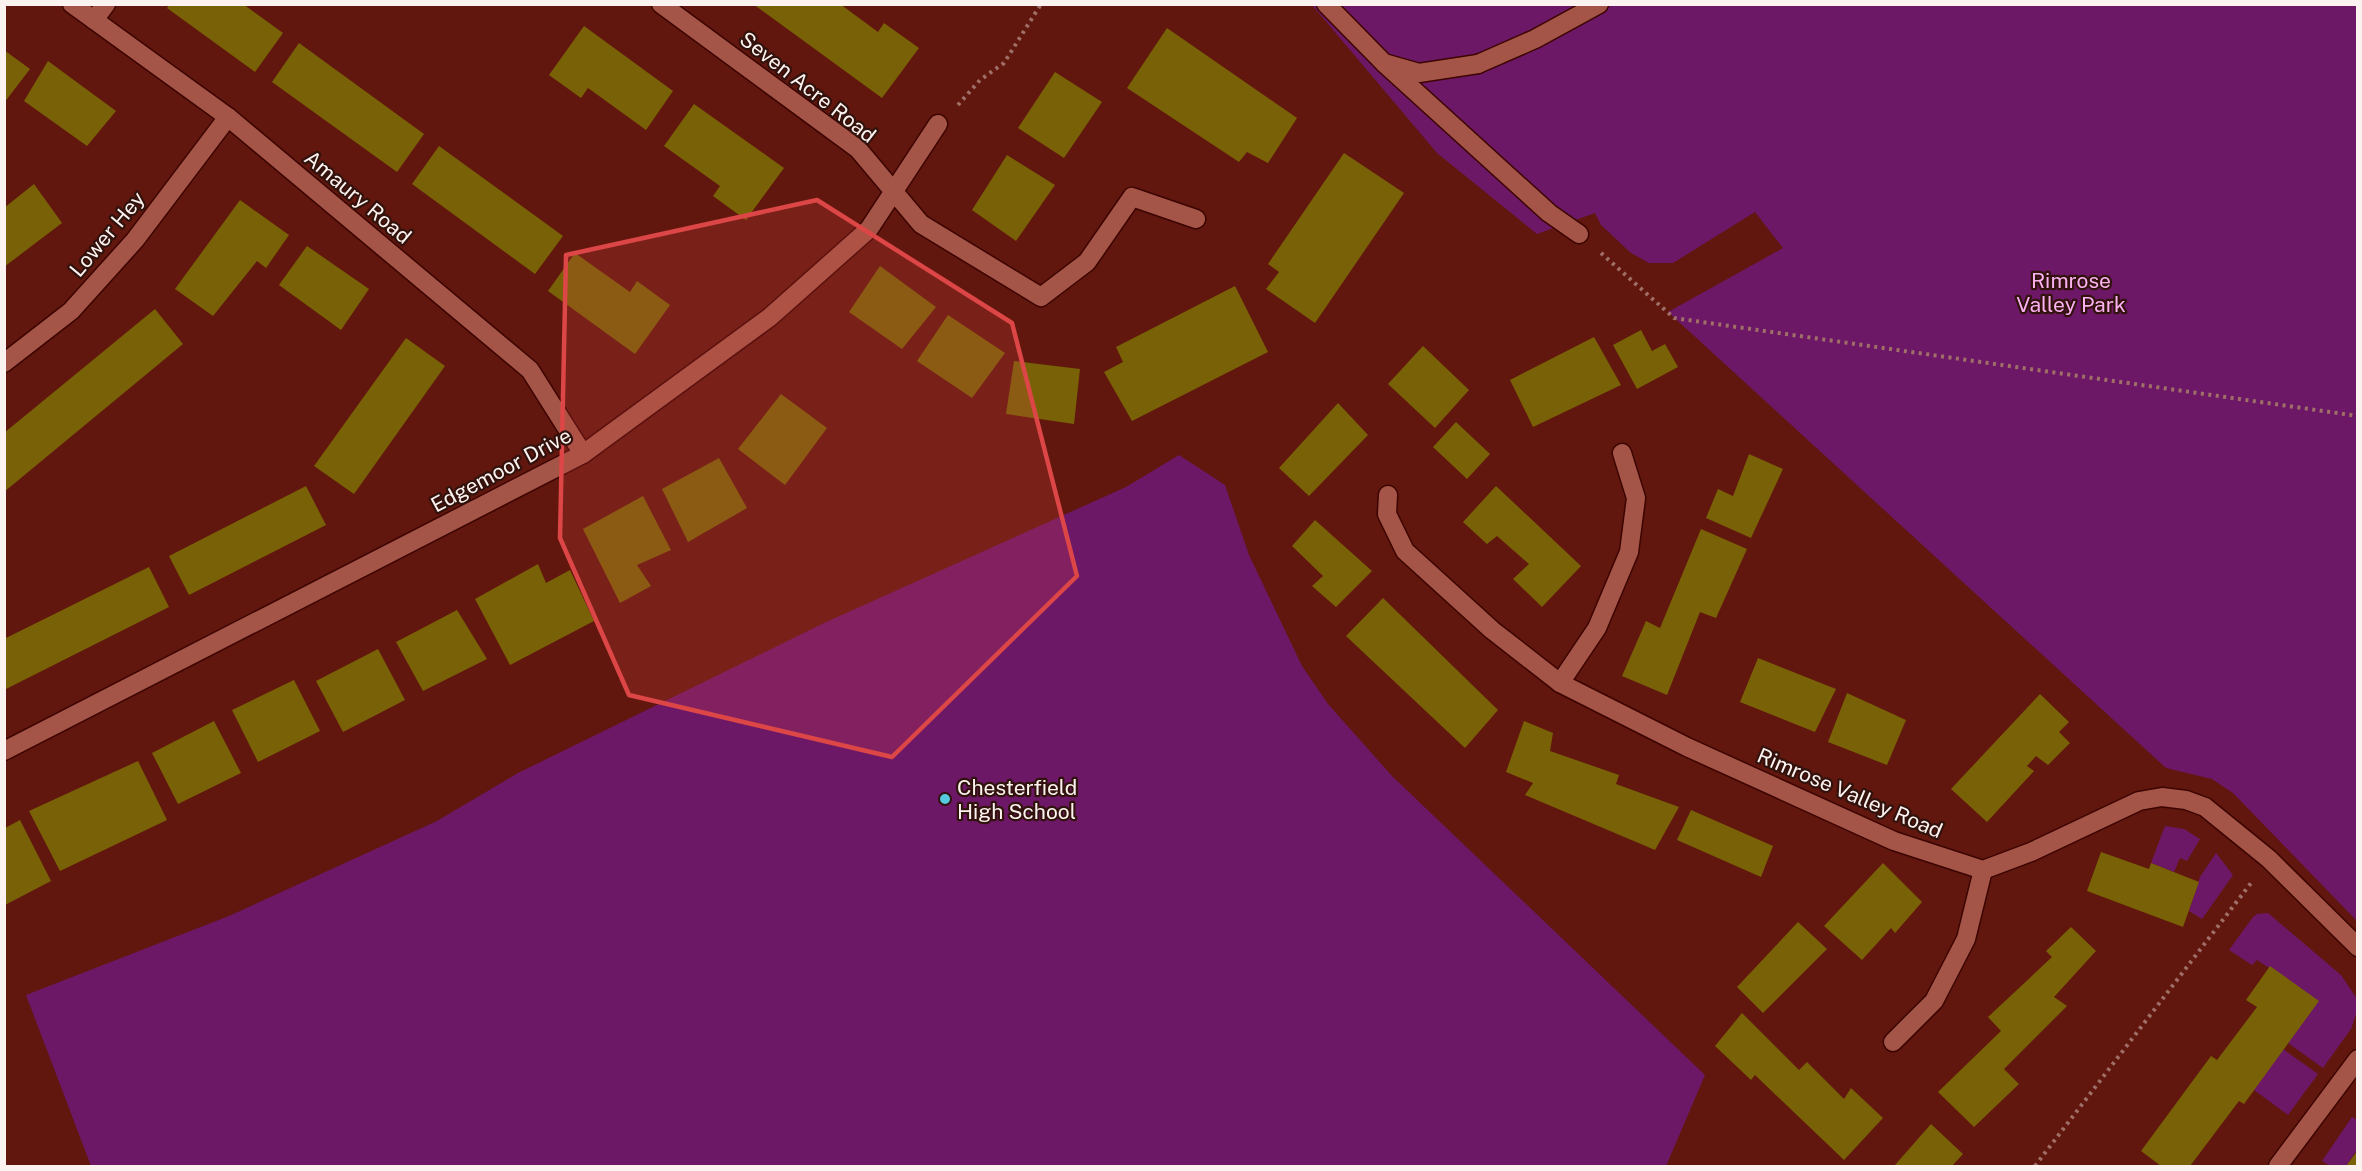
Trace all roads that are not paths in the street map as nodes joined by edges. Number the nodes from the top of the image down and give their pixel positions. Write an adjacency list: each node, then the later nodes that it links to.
1 (72, 4): 6 (street, Amaury Road)
2 (106, 4): 6 (street)
3 (661, 4): 10 (street, Seven Acre Road)
4 (1326, 4): 7 (street)
5 (1599, 4): 7 (street)
6 (94, 20): 8 (street, Amaury Road)
7 (1384, 63): 12 (street)
8 (228, 117): 13 (street, Lower Hey); 15 (street, Amaury Road)
9 (938, 124): 10 (street, Edgemoor Drive)
10 (891, 191): 11 (street, Seven Acre Road); 15 (street, Edgemoor Drive)
11 (1196, 219)
12 (1579, 234)
13 (4, 363)
14 (1622, 453): 17 (street)
15 (583, 454): 18 (street, Edgemoor Drive)
16 (1388, 495): 17 (street, Rimrose Valley Road)
17 (1560, 683): 19 (street, Rimrose Valley Road)
18 (4, 751)
19 (1983, 870): 20 (street); 21 (street)
20 (2358, 947)
21 (1893, 1042)
22 (2358, 1059): 23 (street)
23 (2278, 1167)

